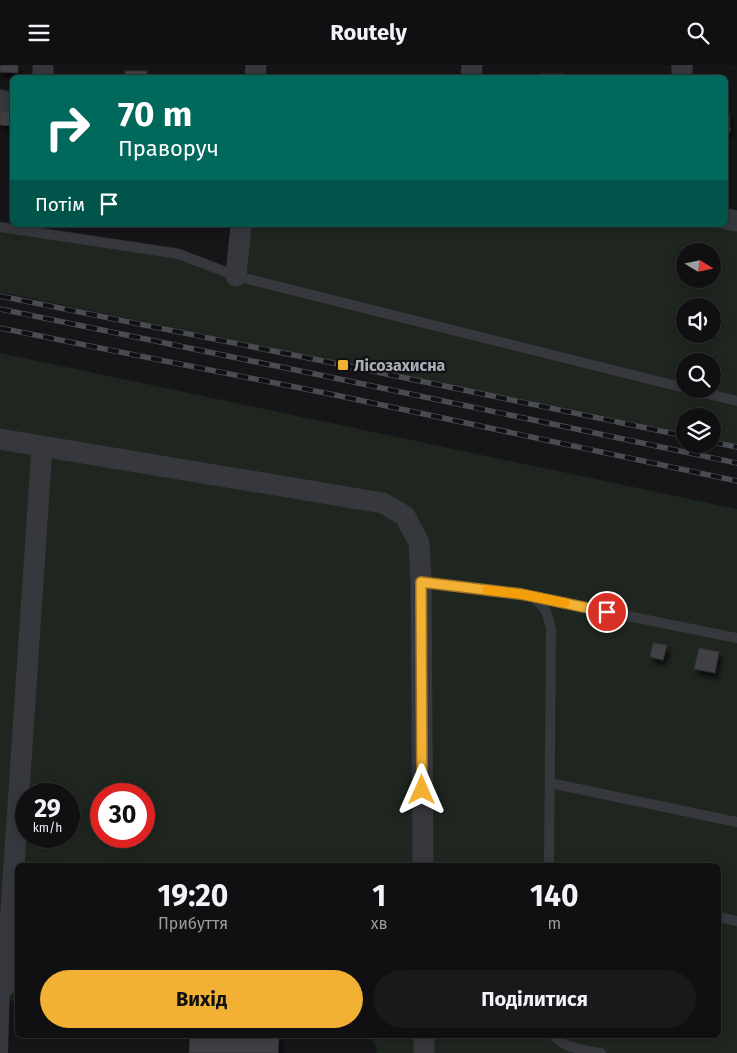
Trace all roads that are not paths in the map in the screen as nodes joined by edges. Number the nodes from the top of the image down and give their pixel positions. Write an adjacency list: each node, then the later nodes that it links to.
1 (0, 227): 3 (lane)
2 (241, 227): 3 (street)
3 (236, 276): 4 (lane)
4 (676, 386)
5 (721, 397): 6 (lane)
6 (737, 401)
7 (0, 439): 8 (street)
8 (42, 447): 9 (street); 18 (street)
9 (421, 582): 10 (lane); 14 (street)
10 (533, 597): 11 (lane); 12 (lane)
11 (737, 638)
12 (550, 783): 13 (lane); 15 (lane)
13 (737, 822)
14 (423, 863)
15 (550, 863)
16 (721, 917): 17 (lane)
17 (737, 921)
18 (3, 988): 21 (lane)
19 (424, 1038): 23 (street)
20 (556, 1038): 24 (lane)
21 (2, 1042): 22 (lane)
22 (3, 1053)
23 (424, 1053)
24 (602, 1053)

